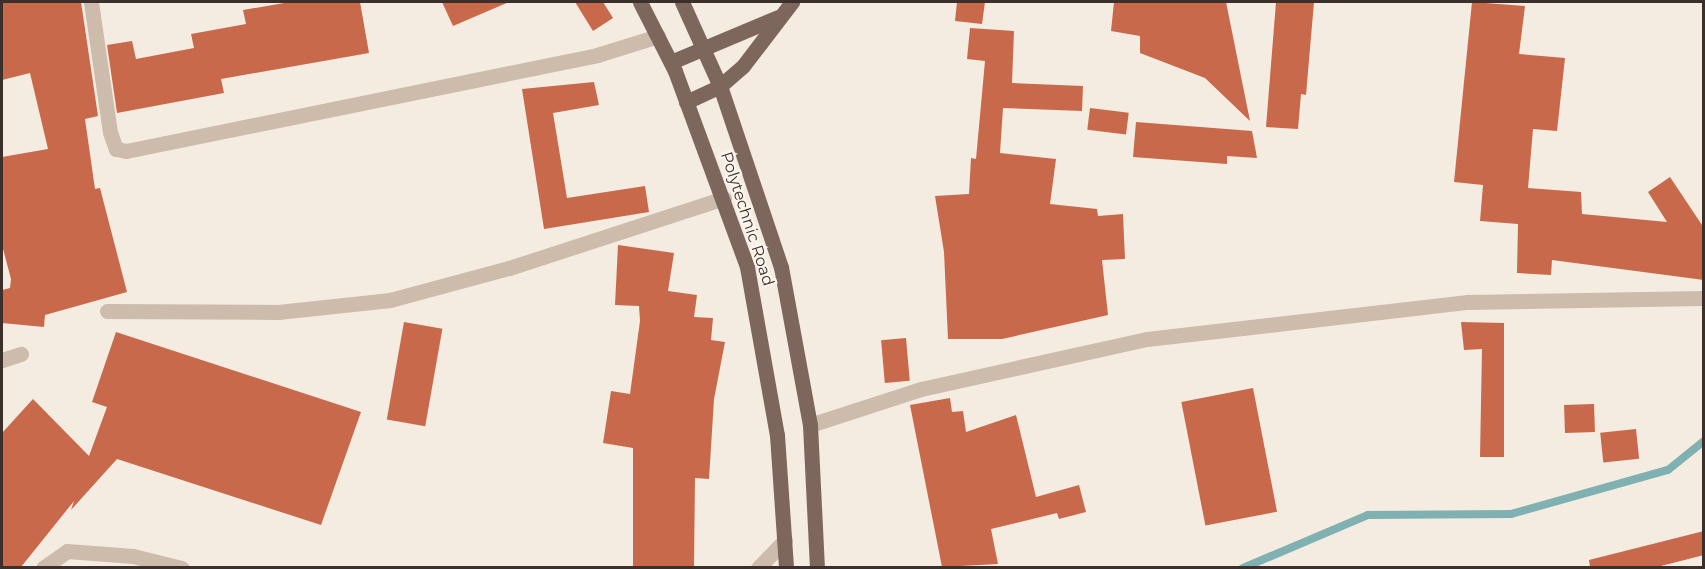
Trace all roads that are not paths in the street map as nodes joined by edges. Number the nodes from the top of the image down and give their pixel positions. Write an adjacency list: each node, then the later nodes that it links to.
1 (91, 2): 6 (street)
2 (640, 2): 6 (main road, Polytechnic Road)
3 (682, 2): 7 (main road, Polytechnic Road)
4 (792, 2): 5 (main road)
5 (778, 17): 7 (main road); 9 (main road)
6 (658, 36): 8 (main road, Polytechnic Road)
7 (704, 47): 8 (main road); 9 (main road, Polytechnic Road)
8 (671, 62): 10 (main road, Polytechnic Road)
9 (720, 86): 10 (main road); 16 (main road, Polytechnic Road)
10 (686, 102): 11 (main road, Polytechnic Road)
11 (724, 198): 13 (street); 17 (main road, Polytechnic Road)
12 (1704, 298): 16 (street)
13 (107, 311)
14 (21, 354): 15 (street)
15 (2, 360)
16 (810, 425): 22 (main road, Polytechnic Road)
17 (785, 540): 20 (street); 21 (main road, Polytechnic Road)
18 (43, 567): 19 (street)
19 (182, 567)
20 (758, 567)
21 (786, 567)
22 (817, 567)

